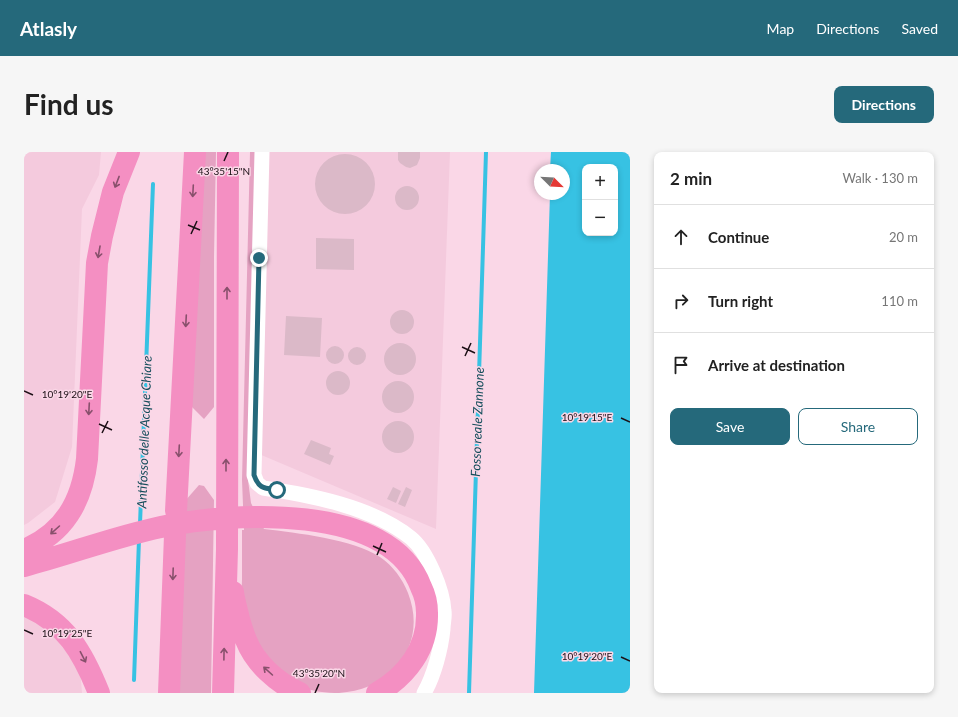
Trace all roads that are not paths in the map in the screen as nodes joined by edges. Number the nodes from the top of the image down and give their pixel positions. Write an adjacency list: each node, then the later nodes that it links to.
1 (129, 152): 8 (highway, one-way to 8)
2 (195, 152): 5 (highway, one-way to 5)
3 (262, 152): 16 (lane)
4 (229, 157): 7 (highway, one-way to 4)
5 (176, 511)
6 (175, 535): 12 (highway, one-way to 12)
7 (227, 549): 13 (highway, one-way to 7); 14 (highway, one-way to 7)
8 (24, 550)
9 (24, 566): 15 (highway)
10 (24, 605): 11 (highway, one-way to 11)
11 (99, 692)
12 (169, 693)
13 (223, 693)
14 (300, 693)
15 (377, 693)
16 (424, 693)

